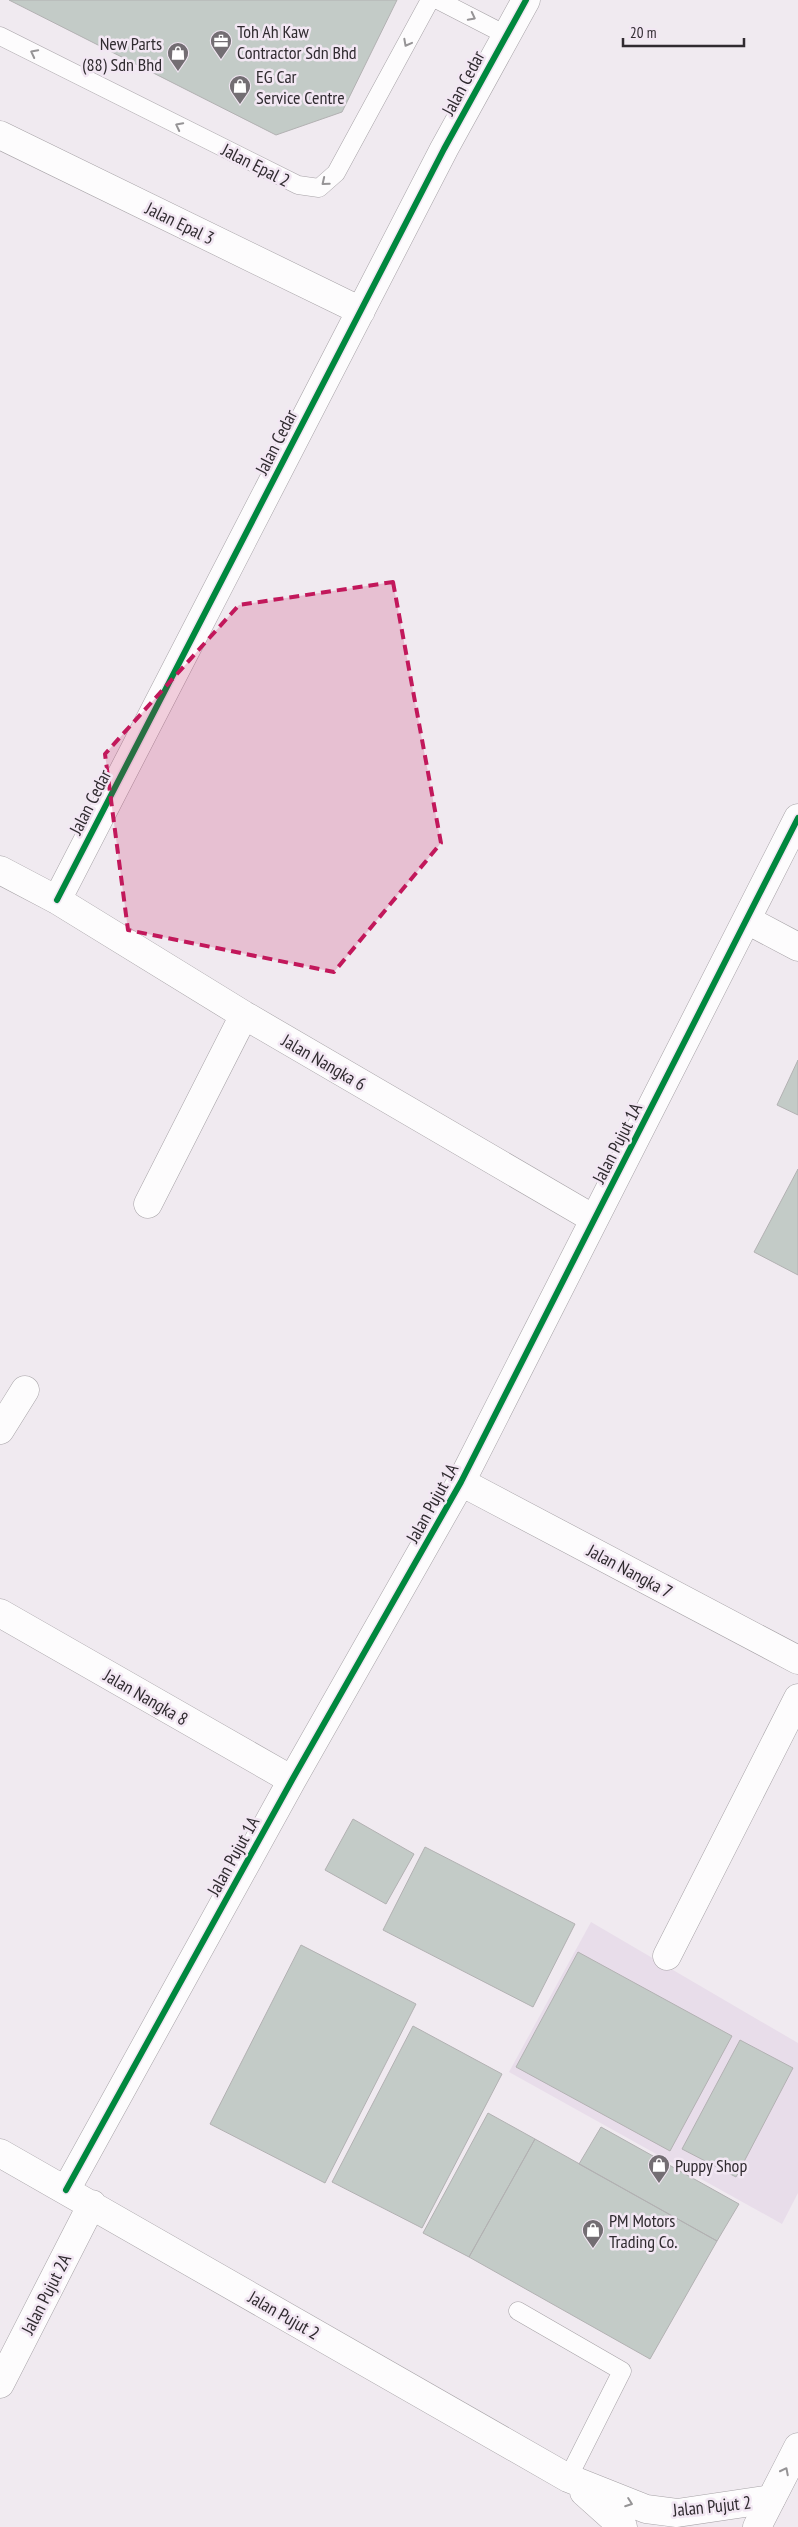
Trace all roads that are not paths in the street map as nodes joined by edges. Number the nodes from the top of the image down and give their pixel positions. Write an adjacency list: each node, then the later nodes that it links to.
1 (430, 0): 5 (lane, Jalan Epal 2, one-way to 5)
2 (438, 0): 4 (lane, one-way to 4)
3 (526, 0): 4 (main road, Jalan Cedar)
4 (506, 35): 7 (main road, Jalan Cedar)
5 (0, 36)
6 (0, 135): 7 (main road, Jalan Epal 3)
7 (360, 311): 10 (main road, Jalan Cedar)
8 (798, 818): 11 (main road, Jalan Pujut 1A)
9 (0, 870): 10 (main road, Jalan Nangka 6)
10 (57, 900): 13 (main road, Jalan Nangka 6)
11 (747, 920): 12 (main road); 15 (main road, Jalan Pujut 1A)
12 (798, 947)
13 (244, 1015): 14 (main road); 15 (main road, Jalan Nangka 6)
14 (148, 1204)
15 (594, 1220): 18 (main road, Jalan Pujut 1A)
16 (25, 1390): 17 (main road)
17 (0, 1430)
18 (461, 1482): 20 (main road, Jalan Nangka 7); 22 (main road, Jalan Pujut 1A)
19 (0, 1614): 22 (main road, Jalan Nangka 8)
20 (798, 1660)
21 (798, 1698): 23 (main road)
22 (292, 1780): 25 (main road, Jalan Pujut 1A)
23 (667, 1956)
24 (0, 2153): 25 (main road, Jalan Pujut 2)
25 (66, 2190): 26 (main road, Jalan Pujut 2)
26 (92, 2204): 28 (main road, Jalan Pujut 2A); 30 (main road, Jalan Pujut 2)
27 (518, 2311): 30 (lane)
28 (0, 2384)
29 (798, 2447): 31 (main road, one-way to 29)
30 (568, 2478): 31 (main road, Jalan Pujut 2, one-way to 31); 32 (main road, Jalan Pujut 2)
31 (771, 2499): 33 (main road)
32 (623, 2527)
33 (757, 2527)

